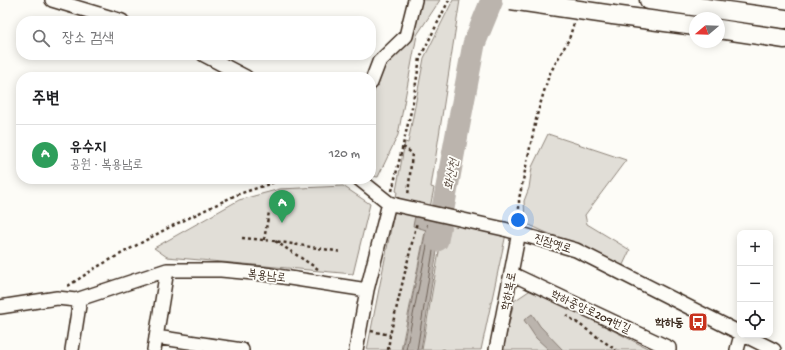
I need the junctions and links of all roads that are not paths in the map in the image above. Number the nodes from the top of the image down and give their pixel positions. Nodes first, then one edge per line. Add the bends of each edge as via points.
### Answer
1 (52, 0) edge
2 (415, 0) edge
3 (511, 0) edge
4 (649, 0) edge
5 (105, 16) edge
6 (785, 19) edge
7 (689, 25) edge
8 (725, 31) edge
9 (785, 39) edge
10 (214, 60) edge
11 (236, 72) edge
12 (375, 72) edge
13 (367, 184) edge
14 (397, 204) junction
15 (519, 232) junction
16 (167, 270) junction
17 (512, 274) junction
18 (367, 290) junction
19 (80, 299) junction
20 (0, 307) edge
21 (737, 332) edge
22 (739, 338) edge
23 (750, 338) edge
24 (155, 344) edge
25 (669, 349) edge
26 (72, 350) edge
27 (242, 350) edge
28 (356, 350) edge
29 (496, 350) edge
30 (737, 350) edge
31 (774, 350) edge

1 - 5 street
2 - 12 street via 406,36 379,62
3 - 7 highway, bridge
4 - 6 highway
8 - 9 highway
10 - 11 street
13 - 14 street, 진잠옛로
14 - 15 street, 진잠옛로, bridge
14 - 18 street
15 - 17 street, 학하북로
15 - 21 street, 진잠옛로 via 576,250
16 - 18 street, 복용남로 via 221,270 264,274
16 - 19 street, 복용남로
16 - 24 street
17 - 25 street, 학하중앙로209번길
17 - 29 street, 학하북로
18 - 28 street
19 - 20 street via 57,298
19 - 26 street
22 - 30 street
23 - 31 street
24 - 27 street

